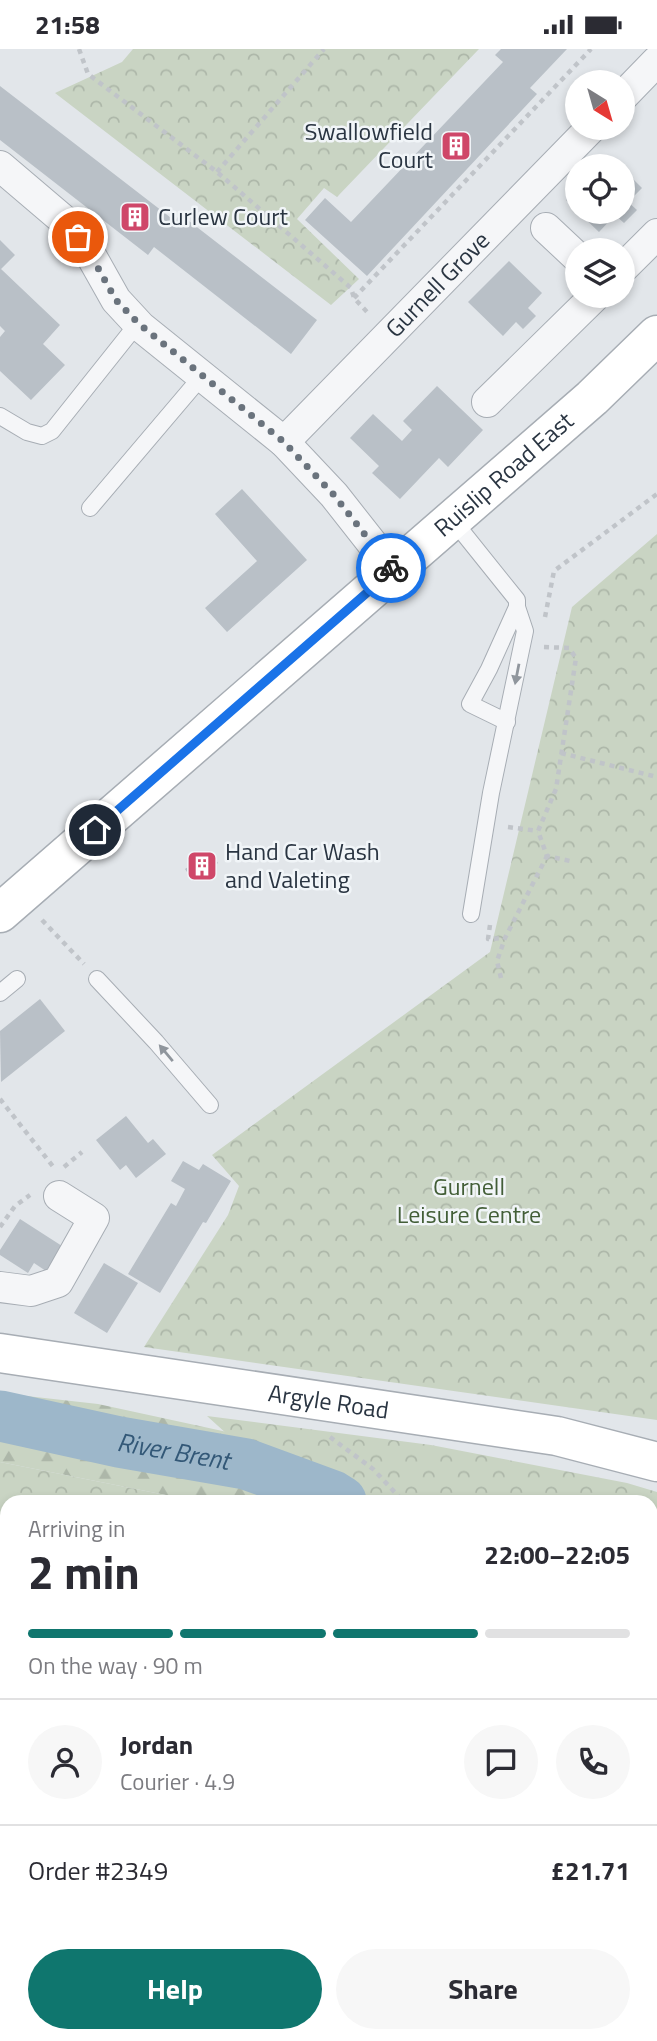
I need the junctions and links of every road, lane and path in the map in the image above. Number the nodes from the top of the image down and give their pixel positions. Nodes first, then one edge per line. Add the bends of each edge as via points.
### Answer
1 (79, 49) edge
2 (324, 49) edge
3 (591, 49) edge
4 (657, 61) edge
5 (635, 84) edge
6 (580, 140) edge
7 (0, 166) edge
8 (217, 172) junction
9 (545, 228) dead end
10 (657, 234) edge
11 (565, 246) edge
12 (635, 256) edge
13 (354, 298) junction
14 (583, 308) edge
15 (138, 323) junction
16 (390, 334) junction
17 (657, 335) edge
18 (202, 376) junction
19 (488, 402) dead end
20 (0, 416) edge
21 (284, 442) junction
22 (657, 494) edge
23 (90, 508) dead end
24 (452, 519) junction
25 (393, 570) junction
26 (554, 571) dead end
27 (517, 607) junction
28 (539, 646) dead end
29 (507, 722) junction
30 (561, 753) junction
31 (657, 777) edge
32 (508, 827) dead end
33 (538, 831) junction
34 (547, 856) junction
35 (570, 861) dead end
36 (18, 913) edge
37 (471, 914) dead end
38 (488, 939) dead end
39 (505, 939) junction
40 (501, 978) dead end
41 (17, 979) dead end
42 (97, 979) joint
43 (0, 993) edge
44 (0, 1099) edge
45 (210, 1105) dead end
46 (57, 1182) joint
47 (0, 1287) edge
48 (0, 1353) edge
49 (324, 1432) dead end
50 (657, 1462) edge
51 (397, 1495) edge

1 - 8 path via 88,74
2 - 8 path
3 - 13 path
4 - 5 street
6 - 16 street, Gurnell Grove
7 - 15 street via 67,223 116,300
8 - 13 path via 351,288
9 - 11 street
10 - 12 street
13 - 16 path
14 - 19 street
15 - 18 street
15 - 20 lane via 51,431 42,436 27,432
16 - 21 street, Gurnell Grove
17 - 24 main road, Ruislip Road East
18 - 21 street
18 - 23 lane
21 - 25 street via 334,495
22 - 26 path
24 - 25 main road, Ruislip Road East
24 - 27 lane via 517,600
25 - 36 main road, Ruislip Road East
27 -> 29 lane via 525,631
27 - 29 lane via 470,704
28 - 30 path via 569,648 576,658
29 - 37 lane
30 - 31 path
30 - 33 path via 556,789
32 - 33 path
33 - 34 path
34 - 35 path
34 - 39 path
36 - 42 path
38 - 39 path
39 - 40 path via 497,961
41 - 43 lane
45 -> 42 lane
44 - 46 path
46 - 47 street via 94,1218 58,1282 31,1291
48 - 50 main road, Argyle Road via 557,1436
49 - 51 path via 373,1469

